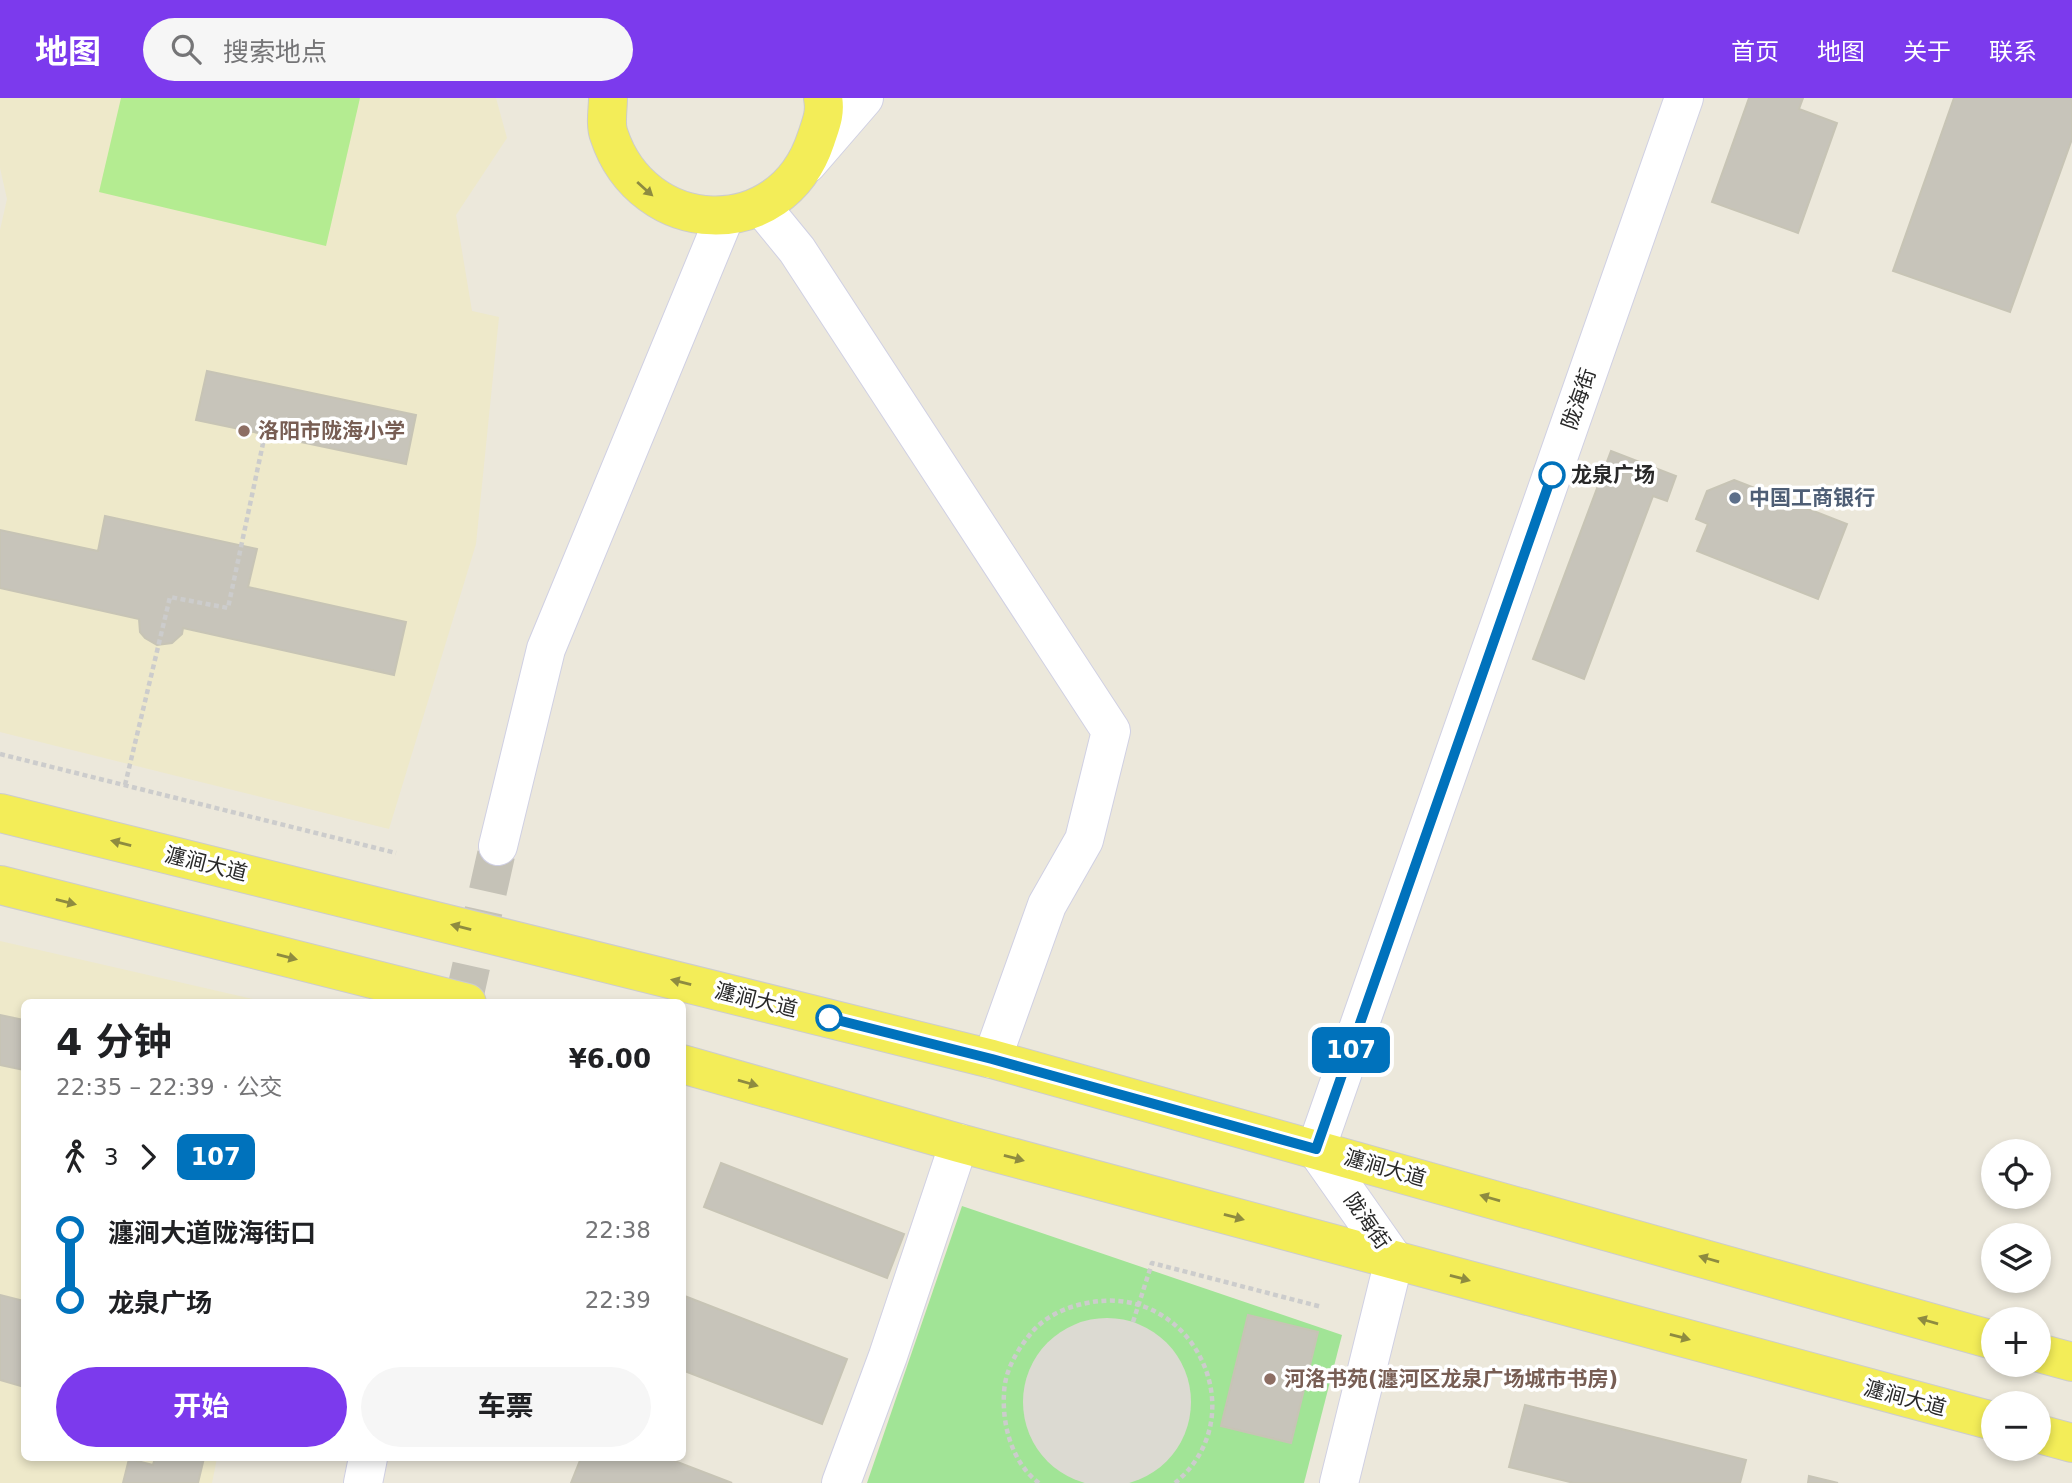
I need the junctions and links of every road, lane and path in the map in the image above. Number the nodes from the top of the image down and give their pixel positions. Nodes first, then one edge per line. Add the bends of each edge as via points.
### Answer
1 (589, 98) edge
2 (823, 98) edge
3 (864, 98) edge
4 (1685, 98) edge
5 (608, 115) edge
6 (759, 202) junction
7 (265, 434) dead end
8 (0, 754) edge
9 (125, 785) junction
10 (0, 813) edge
11 (498, 846) tunnel mouth
12 (396, 853) dead end
13 (0, 885) edge
14 (451, 999) edge
15 (992, 1059) junction
16 (686, 1065) edge
17 (959, 1143) junction
18 (1316, 1149) junction
19 (1394, 1260) junction
20 (1138, 1304) junction
21 (1322, 1307) dead end
22 (1133, 1322) dead end
23 (1981, 1337) edge
24 (2051, 1356) edge
25 (2072, 1362) edge
26 (1981, 1419) edge
27 (2051, 1437) edge
28 (2072, 1443) edge
29 (367, 1461) edge
30 (363, 1483) edge
31 (841, 1483) edge
32 (1040, 1483) edge
33 (1175, 1483) edge
34 (1339, 1483) edge

1 - 5 street
2 - 6 main road via 825,111 811,154
3 - 6 street
4 - 18 street, 陇海街
5 -> 6 main road via 623,166 647,194 688,214
6 - 11 street via 547,649
6 - 15 street via 797,250 1111,731 1084,840 1047,905
7 - 9 path via 228,608 170,597
8 - 9 path
9 - 12 path
15 -> 10 main road, 瀍涧大道
13 -> 14 main road
15 - 18 main road, 瀍涧大道
16 -> 17 main road, 瀍涧大道
17 -> 19 main road, 瀍涧大道
17 - 31 street
18 - 19 street, 陇海街
23 -> 18 main road, 瀍涧大道
19 -> 26 main road, 瀍涧大道
19 - 34 street, 陇海街
20 - 21 path via 1152,1263
20 - 22 path
20 - 32 path via 1103,1299 1069,1306 1040,1324 1017,1350 1004,1382 1003,1417 1013,1450
20 - 33 path via 1169,1319 1194,1343 1209,1374 1213,1409 1206,1443 1188,1472
24 - 25 main road
27 - 28 main road
29 - 30 street

